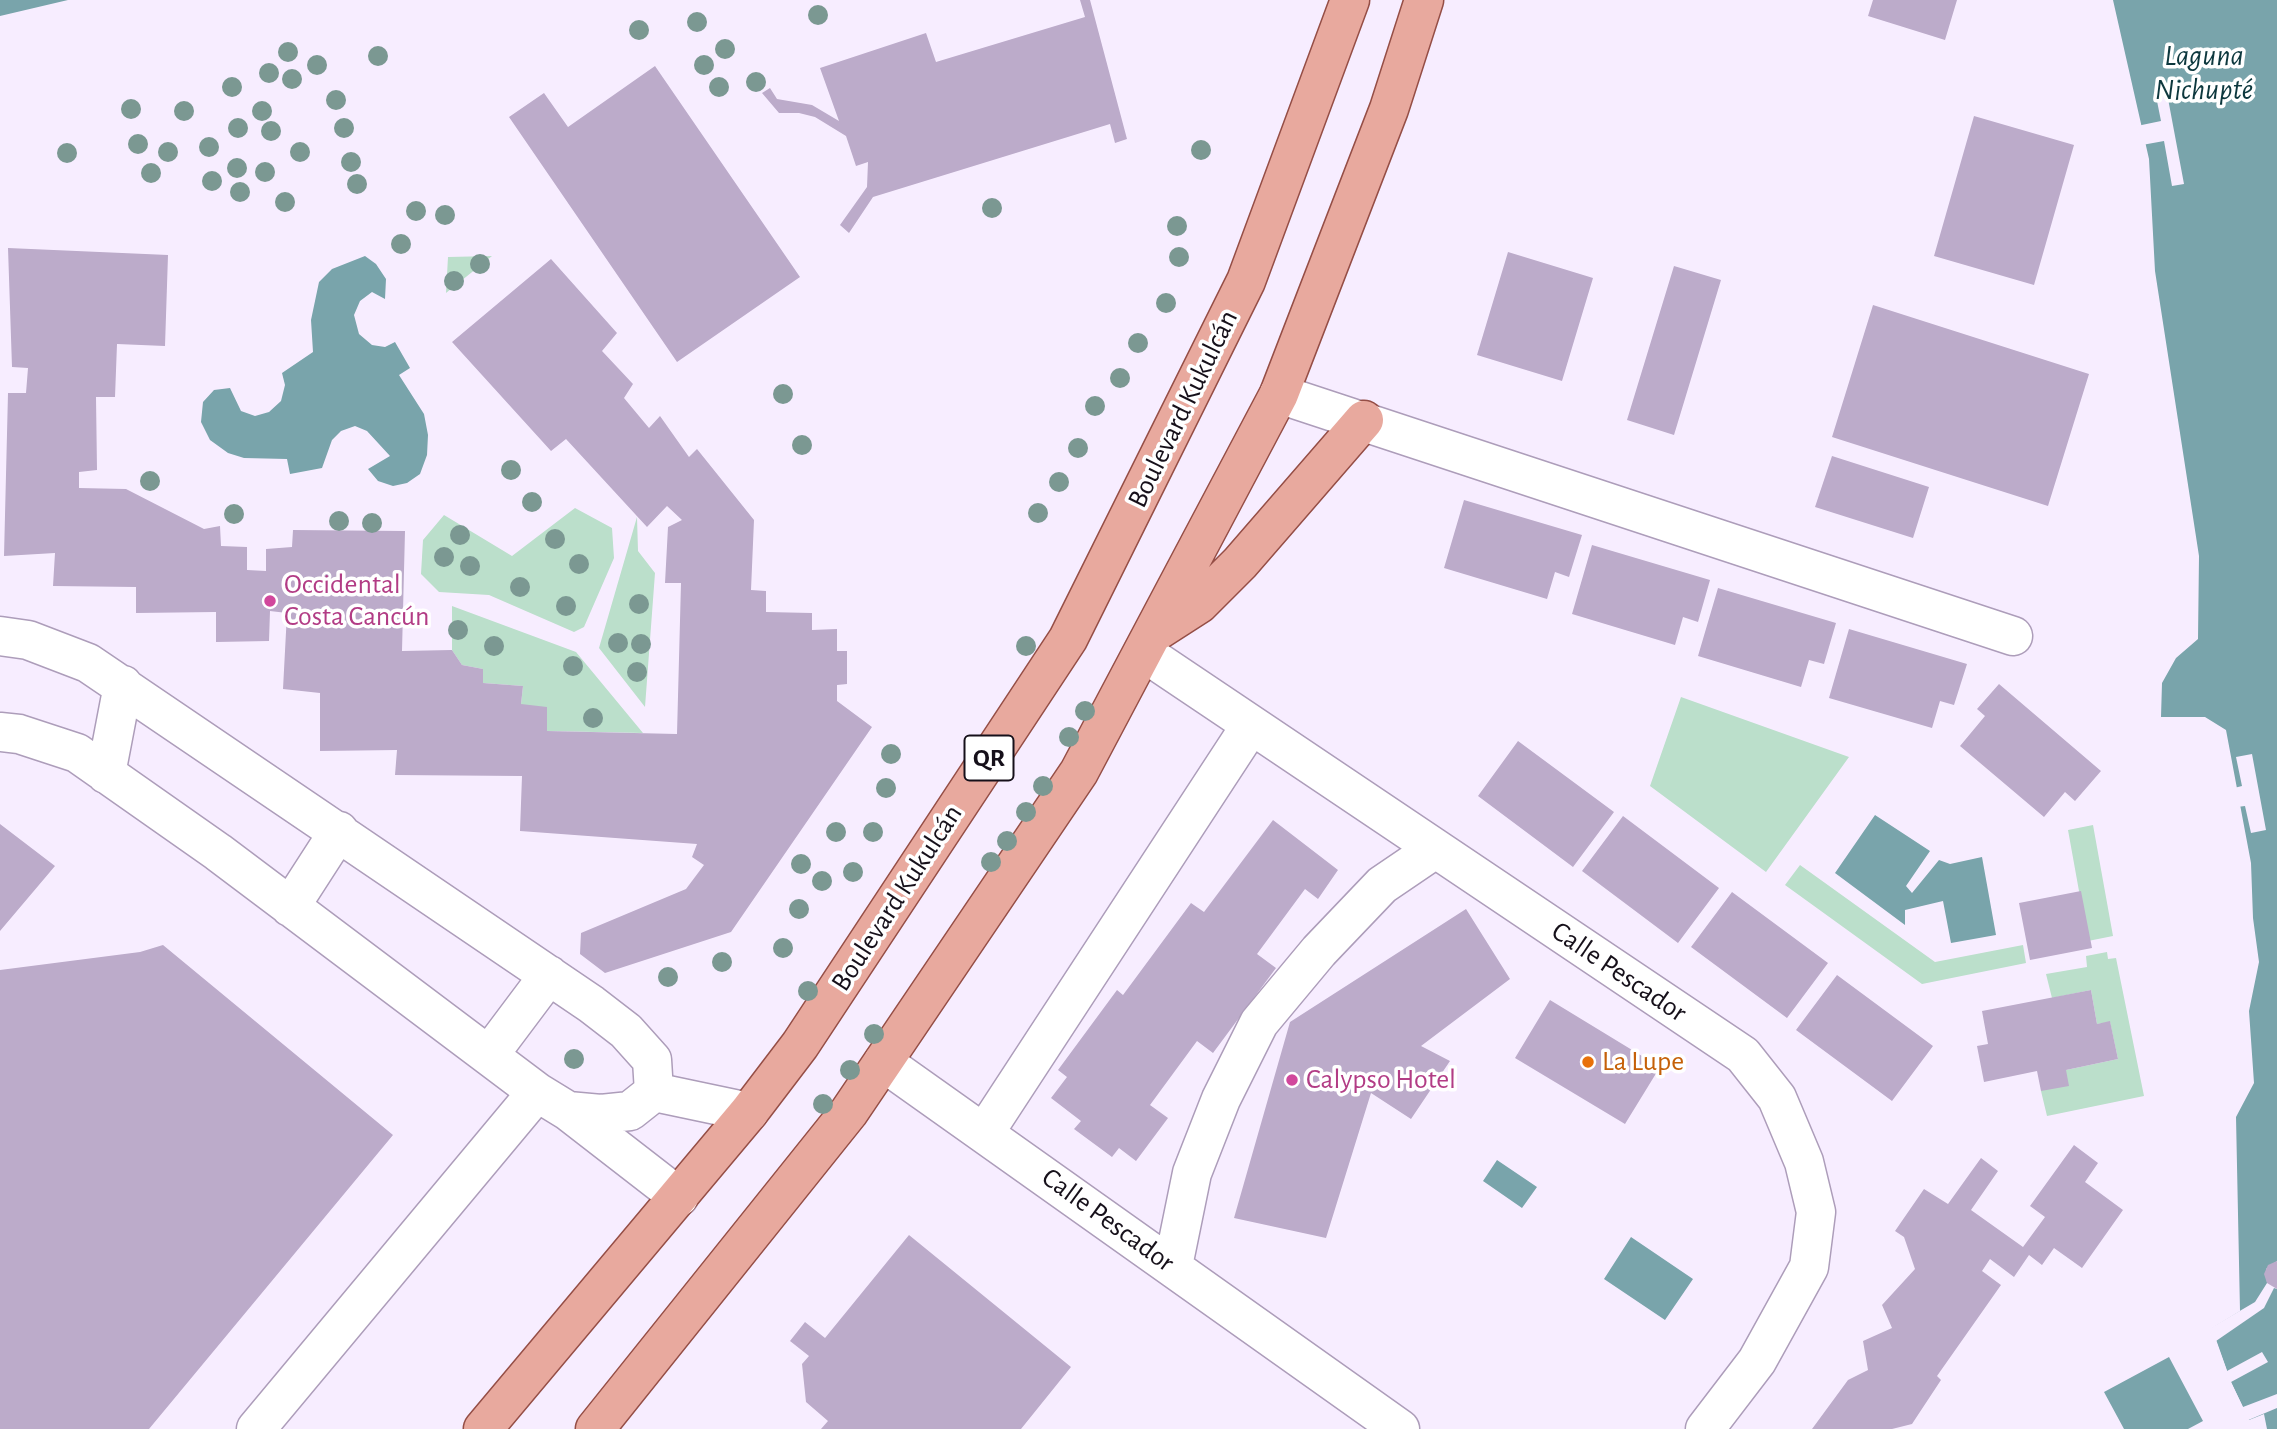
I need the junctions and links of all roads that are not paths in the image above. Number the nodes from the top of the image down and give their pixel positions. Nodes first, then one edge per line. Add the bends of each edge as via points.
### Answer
1 (1350, 0) edge
2 (1424, 0) edge
3 (1279, 394) junction
4 (1364, 420) junction
5 (0, 636) edge
6 (2013, 636) dead end
7 (1148, 643) junction
8 (123, 685) junction
9 (1251, 725) junction
10 (0, 732) edge
11 (106, 774) junction
12 (339, 831) junction
13 (1435, 849) junction
14 (290, 907) junction
15 (549, 975) junction
16 (489, 1055) junction
17 (883, 1062) junction
18 (654, 1092) junction
19 (552, 1102) junction
20 (750, 1112) junction
21 (985, 1132) junction
22 (679, 1197) junction
23 (1173, 1266) junction
24 (256, 1429) edge
25 (484, 1429) edge
26 (595, 1429) edge
27 (1400, 1429) edge
28 (1705, 1429) edge

1 - 20 main road, Boulevard Kukulcán / QR via 1246,281 1069,639 800,1045
2 - 3 main road via 1389,109
3 - 4 street
3 - 7 main road
4 - 6 street
4 - 7 main road via 1240,563 1199,604
5 - 8 street via 28,640 88,663
7 - 9 street, Calle Pescador
7 - 17 main road via 1079,772
8 - 11 street
8 - 12 street
9 - 13 street, Calle Pescador
9 - 21 street
10 - 11 street via 77,753
11 - 14 street
12 - 14 street
12 - 15 street
13 - 23 street via 1382,885 1259,1023 1192,1172
13 - 28 street, Calle Pescador via 1743,1055 1777,1098 1804,1162 1816,1212 1809,1267 1757,1361
14 - 16 street
15 - 16 street
15 - 18 street via 626,1031 652,1059
16 - 19 street
17 - 21 street, Calle Pescador
17 - 26 main road via 849,1112
18 - 19 street via 630,1111 601,1114
18 - 20 street
19 - 22 street
19 - 24 street
20 - 22 main road, Boulevard Kukulcán / QR
21 - 23 street, Calle Pescador
22 - 25 main road, Boulevard Kukulcán / QR
23 - 27 street, Calle Pescador

